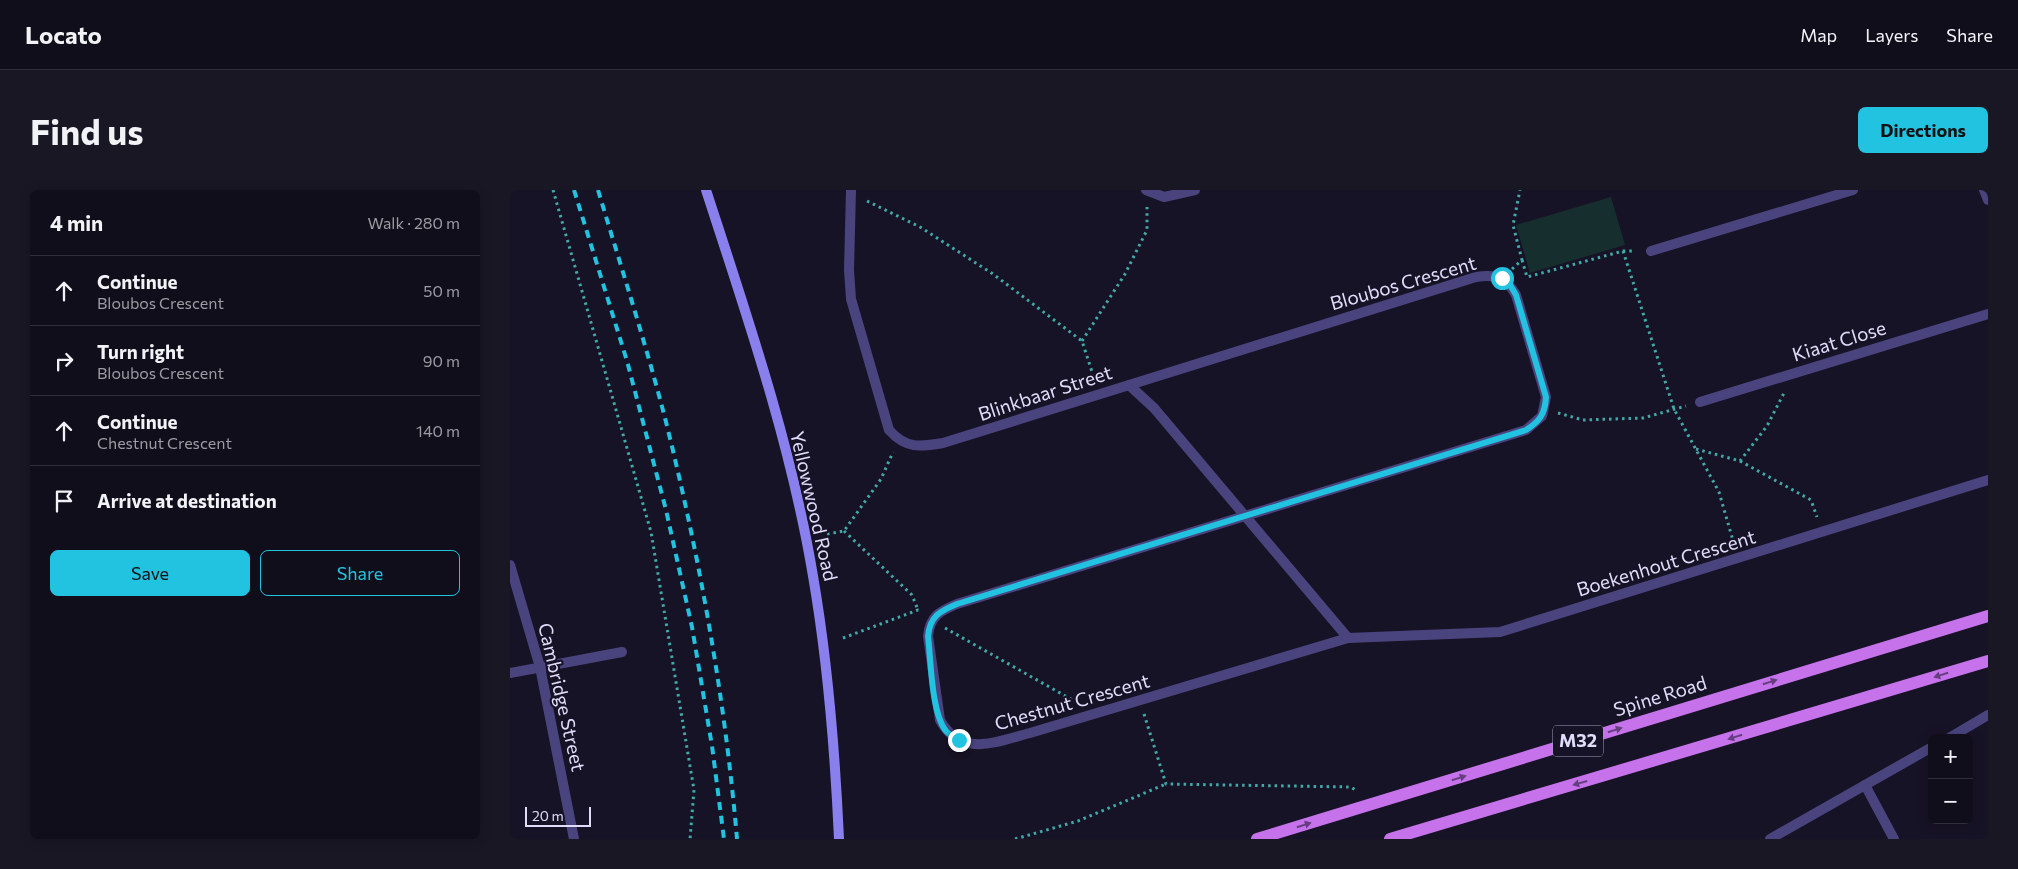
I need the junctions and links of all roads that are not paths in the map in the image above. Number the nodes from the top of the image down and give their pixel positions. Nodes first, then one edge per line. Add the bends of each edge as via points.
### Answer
1 (706, 190) edge
2 (1195, 190) edge
3 (1853, 190) edge
4 (1984, 190) edge
5 (1146, 191) edge
6 (852, 193) edge
7 (1988, 200) edge
8 (1651, 251) dead end
9 (1988, 314) edge
10 (1129, 385) junction
11 (1700, 402) road end
12 (1988, 480) edge
13 (1245, 516) junction
14 (510, 565) edge
15 (1988, 616) edge
16 (1348, 638) junction
17 (622, 652) dead end
18 (1988, 661) edge
19 (540, 666) junction
20 (510, 672) edge
21 (1988, 716) edge
22 (1956, 734) edge
23 (1928, 749) edge
24 (1865, 785) junction
25 (574, 839) edge
26 (839, 839) edge
27 (1257, 839) edge
28 (1390, 839) edge
29 (1770, 839) edge
30 (1894, 839) edge

1 - 26 street, Yellowwood Road via 753,334 811,565 824,642
2 - 5 street via 1164,197
3 - 8 street
4 - 7 street
6 - 10 street, Blinkbaar Street via 849,270 852,299 884,415 898,440 916,447 943,443
9 - 11 street, Kiaat Close
10 - 13 street, Blinkbaar Street via 1154,408
10 - 13 street, Bloubos Crescent via 1476,278 1502,278 1509,283 1516,295 1546,397 1545,409 1536,424 1526,430
12 - 16 street, Boekenhout Crescent via 1500,632
13 - 16 street, Blinkbaar Street
13 - 16 street, Chestnut Crescent via 957,604 934,617 928,636 940,720 947,732 972,745 985,744
14 - 19 street, Cambridge Street
27 -> 15 main road, Spine Road / M32
17 - 19 street
18 -> 28 main road, M32
19 - 20 street
19 - 25 street, Cambridge Street
21 - 22 street
23 - 24 street
24 - 29 street
24 - 30 street

